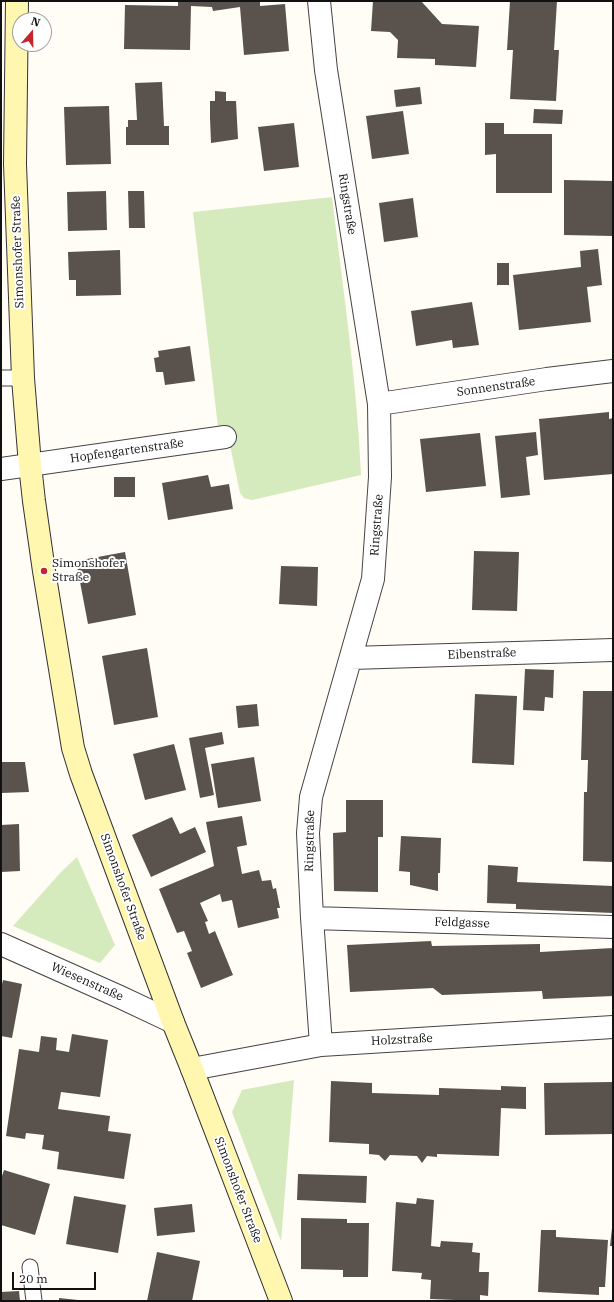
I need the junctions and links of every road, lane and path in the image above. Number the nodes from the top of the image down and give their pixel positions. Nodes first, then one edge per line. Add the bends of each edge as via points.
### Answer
1 (17, 1) edge
2 (318, 1) edge
3 (8, 164) edge
4 (613, 371) edge
5 (1, 378) edge
6 (23, 378) junction
7 (379, 404) junction
8 (225, 437) dead end
9 (30, 465) junction
10 (1, 468) edge
11 (613, 650) edge
12 (351, 658) junction
13 (312, 918) junction
14 (613, 927) edge
15 (1, 944) edge
16 (173, 1022) junction
17 (613, 1027) edge
18 (321, 1045) junction
19 (192, 1069) junction
20 (30, 1267) dead end
21 (34, 1301) edge
22 (281, 1301) edge

1 - 3 street, Simonshofer Straße
2 - 7 street, Ringstraße via 326,70
3 - 6 street, Simonshofer Straße
4 - 7 street, Sonnenstraße
5 - 6 lane
6 - 9 street, Simonshofer Straße
7 - 12 street, Ringstraße via 380,477 373,579
8 - 9 street, Hopfengartenstraße
9 - 10 street, Hopfengartenstraße
9 - 16 street, Simonshofer Straße via 44,571 73,748
11 - 12 street, Eibenstraße
12 - 13 street, Ringstraße via 311,797 308,833
13 - 14 street, Feldgasse
13 - 18 street, Ringstraße
15 - 16 street, Wiesenstraße
16 - 19 street, Simonshofer Straße
17 - 18 street, Holzstraße
18 - 19 street, Holzstraße
19 - 22 street, Simonshofer Straße
20 - 21 lane

